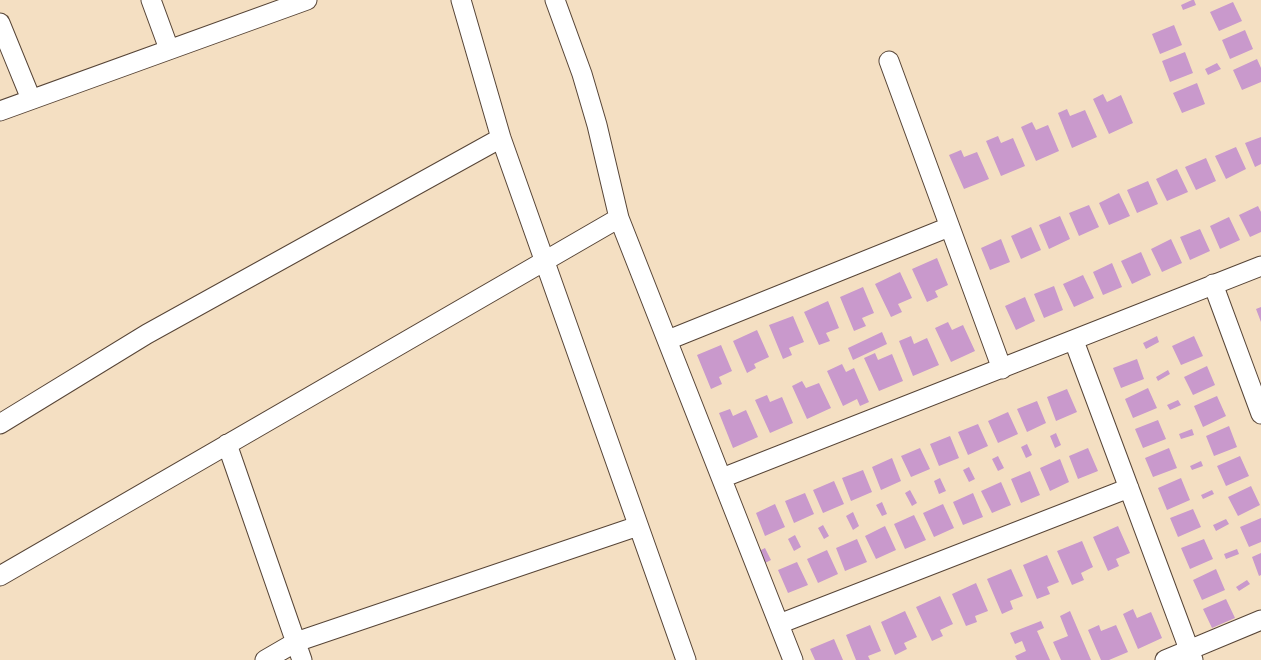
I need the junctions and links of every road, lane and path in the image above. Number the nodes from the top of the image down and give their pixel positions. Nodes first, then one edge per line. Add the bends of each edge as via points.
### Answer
1 (151, 0) edge
2 (307, 0) edge
3 (460, 0) edge
4 (555, 0) edge
5 (0, 23) edge
6 (169, 49) junction
7 (889, 61) dead end
8 (31, 99) junction
9 (0, 111) edge
10 (501, 138) junction
11 (619, 218) junction
12 (950, 227) junction
13 (544, 260) junction
14 (1261, 266) edge
15 (1213, 284) junction
16 (668, 340) junction
17 (1074, 341) junction
18 (1002, 369) junction
19 (1261, 414) edge
20 (0, 424) edge
21 (227, 444) junction
22 (722, 478) junction
23 (1129, 488) junction
24 (638, 526) junction
25 (0, 576) edge
26 (1261, 620) edge
27 (779, 624) junction
28 (296, 642) junction
29 (1191, 655) edge
30 (265, 660) edge
31 (302, 660) edge
32 (686, 660) edge
33 (793, 660) edge
34 (1165, 660) edge

1 - 6 street
2 - 6 street
3 - 10 street
4 - 11 street via 597,125
5 - 8 street
6 - 8 street
7 - 12 street
8 - 9 street
10 - 13 street
10 - 20 street via 147,334
11 - 13 street
11 - 16 street
12 - 16 street
12 - 18 street
13 - 21 street
13 - 24 street
14 - 15 street
15 - 17 street
15 - 19 street
16 - 22 street
17 - 18 street
17 - 23 street
18 - 22 street
21 - 25 street
21 - 28 street
22 - 27 street
23 - 27 street
23 - 29 street
24 - 28 street
24 - 32 street
26 - 29 street
27 - 33 street
28 - 30 street
28 - 31 street
29 - 34 street

